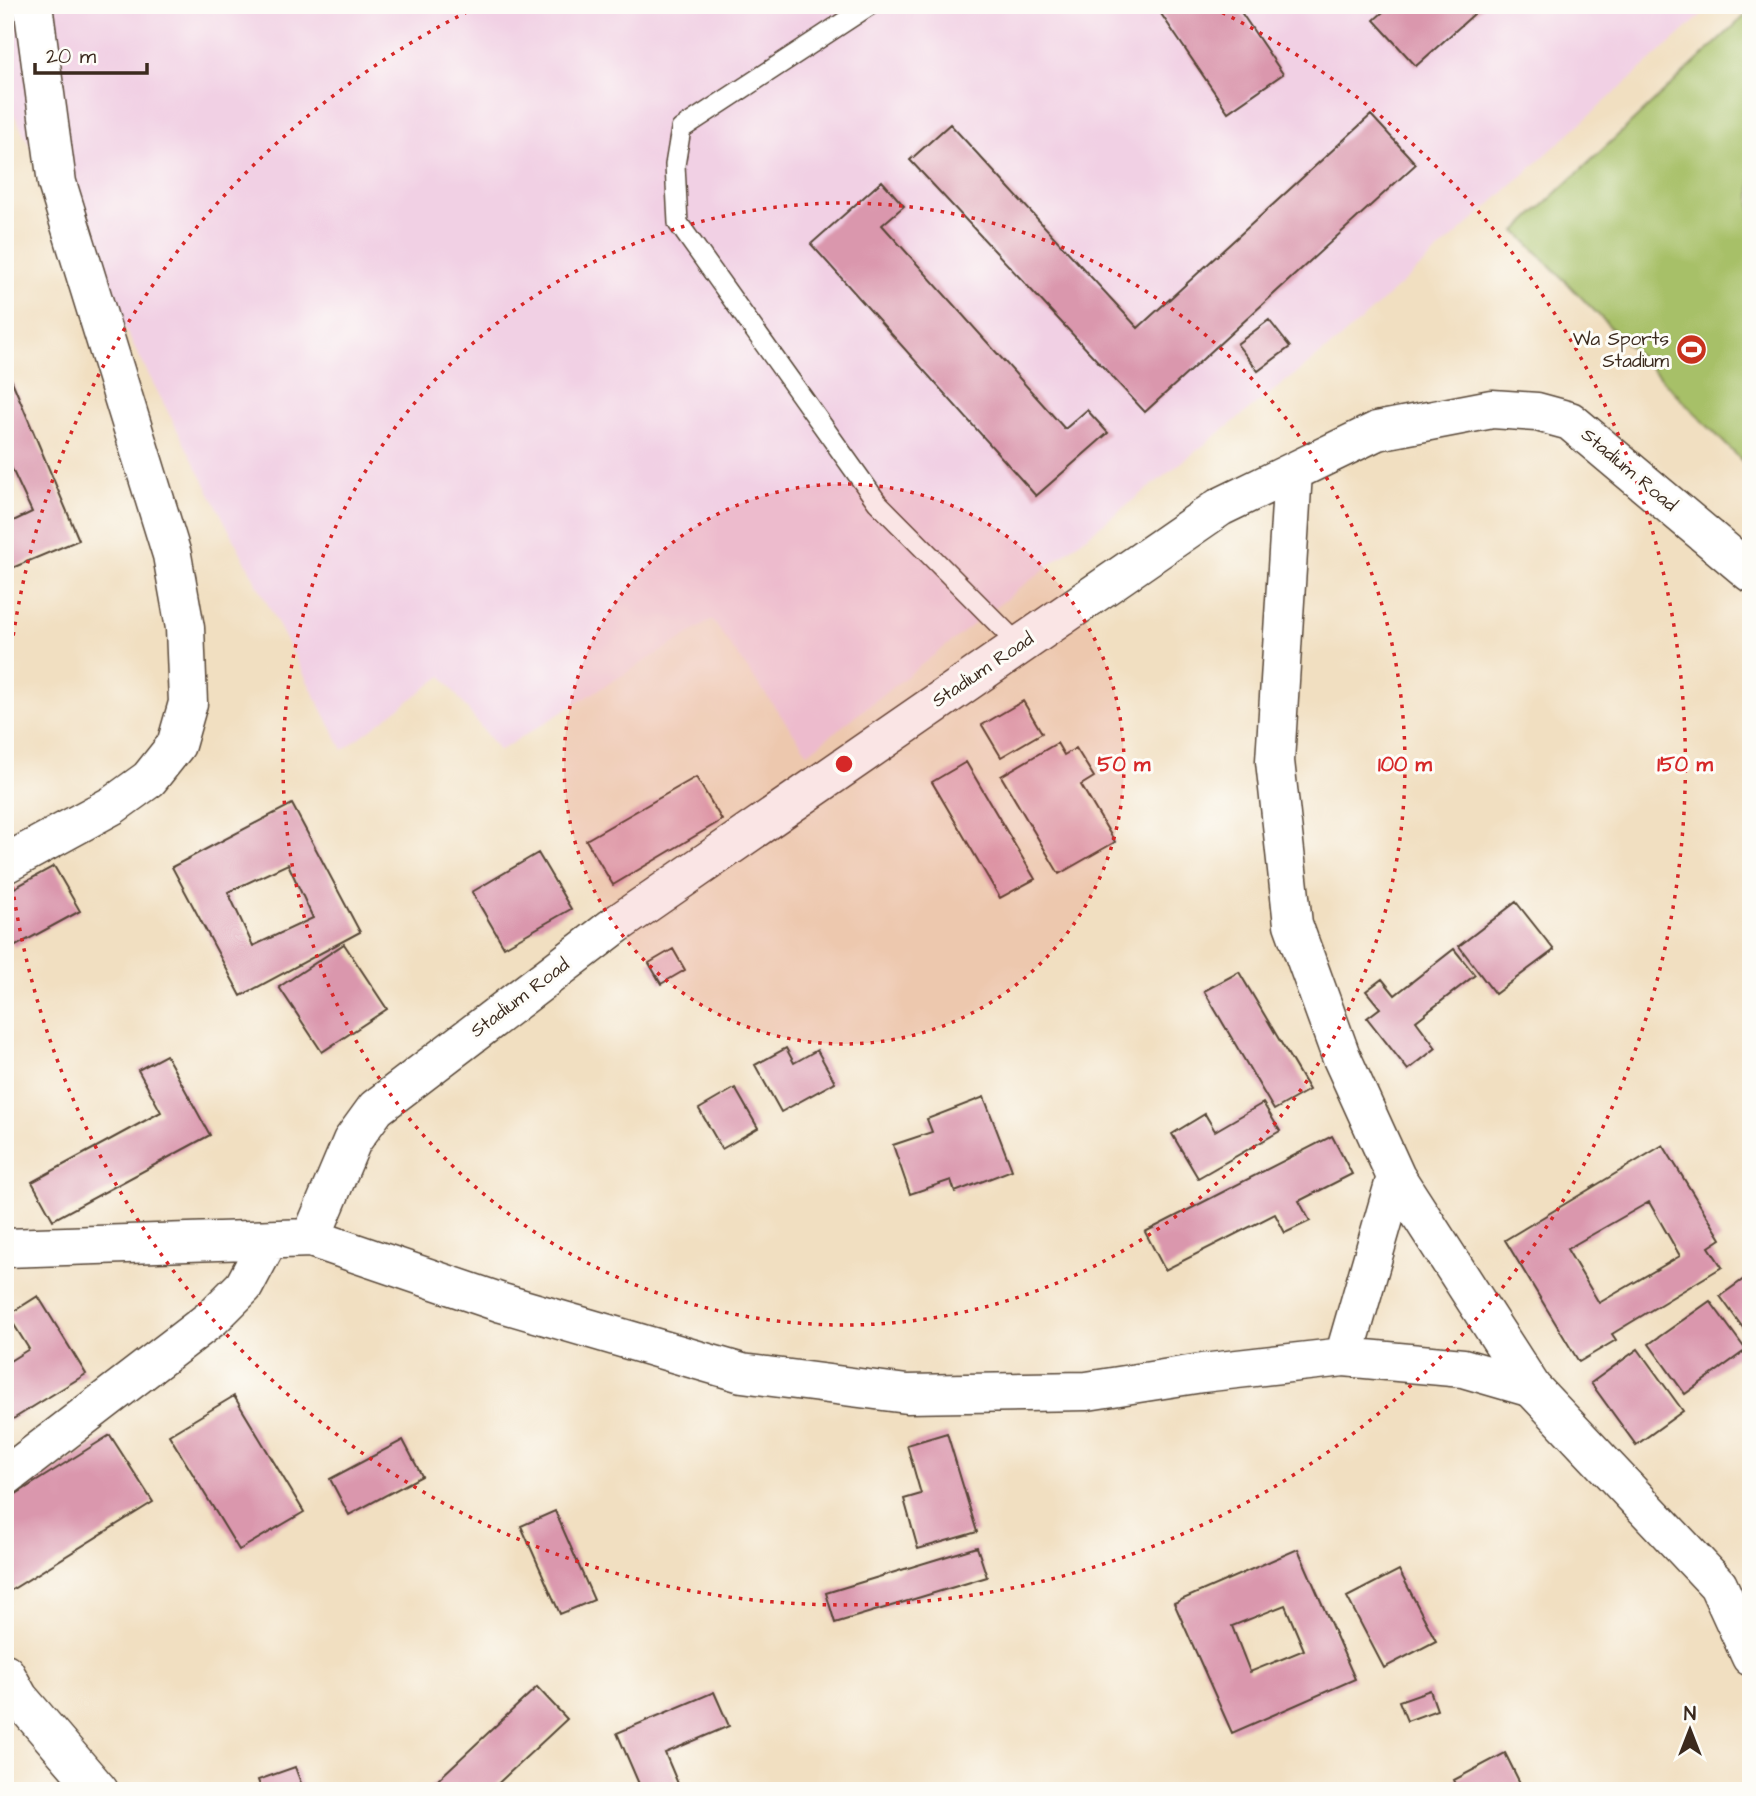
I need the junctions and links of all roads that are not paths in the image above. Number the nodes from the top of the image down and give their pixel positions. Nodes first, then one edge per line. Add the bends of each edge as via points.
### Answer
1 (870, 5) edge
2 (28, 7) edge
3 (1293, 472) junction
4 (1751, 573) edge
5 (1019, 645) junction
6 (5, 864) edge
7 (1396, 1177) junction
8 (311, 1238) junction
9 (268, 1241) junction
10 (5, 1248) edge
11 (1344, 1357) junction
12 (1532, 1388) junction
13 (5, 1477) edge
14 (1751, 1657) edge
15 (5, 1673) edge
16 (99, 1791) edge

1 - 5 lane via 681,129 675,165 678,222 877,502
2 - 6 street via 57,183 172,555 185,628 188,703 176,745 149,779 113,805
3 - 4 street, Stadium Road via 1377,431 1492,409 1537,412 1570,421
3 - 5 street, Stadium Road via 1220,507
3 - 7 street via 1275,761 1293,924 1340,1056
5 - 8 street, Stadium Road via 617,924 376,1108 352,1142
7 - 11 street
7 - 12 street
8 - 9 street
8 - 11 street via 502,1303 742,1373 907,1394 1087,1391
9 - 10 street
9 - 13 street via 244,1286 212,1318
11 - 12 street via 1463,1368
12 - 14 street via 1718,1585
15 - 16 street via 19,1698

